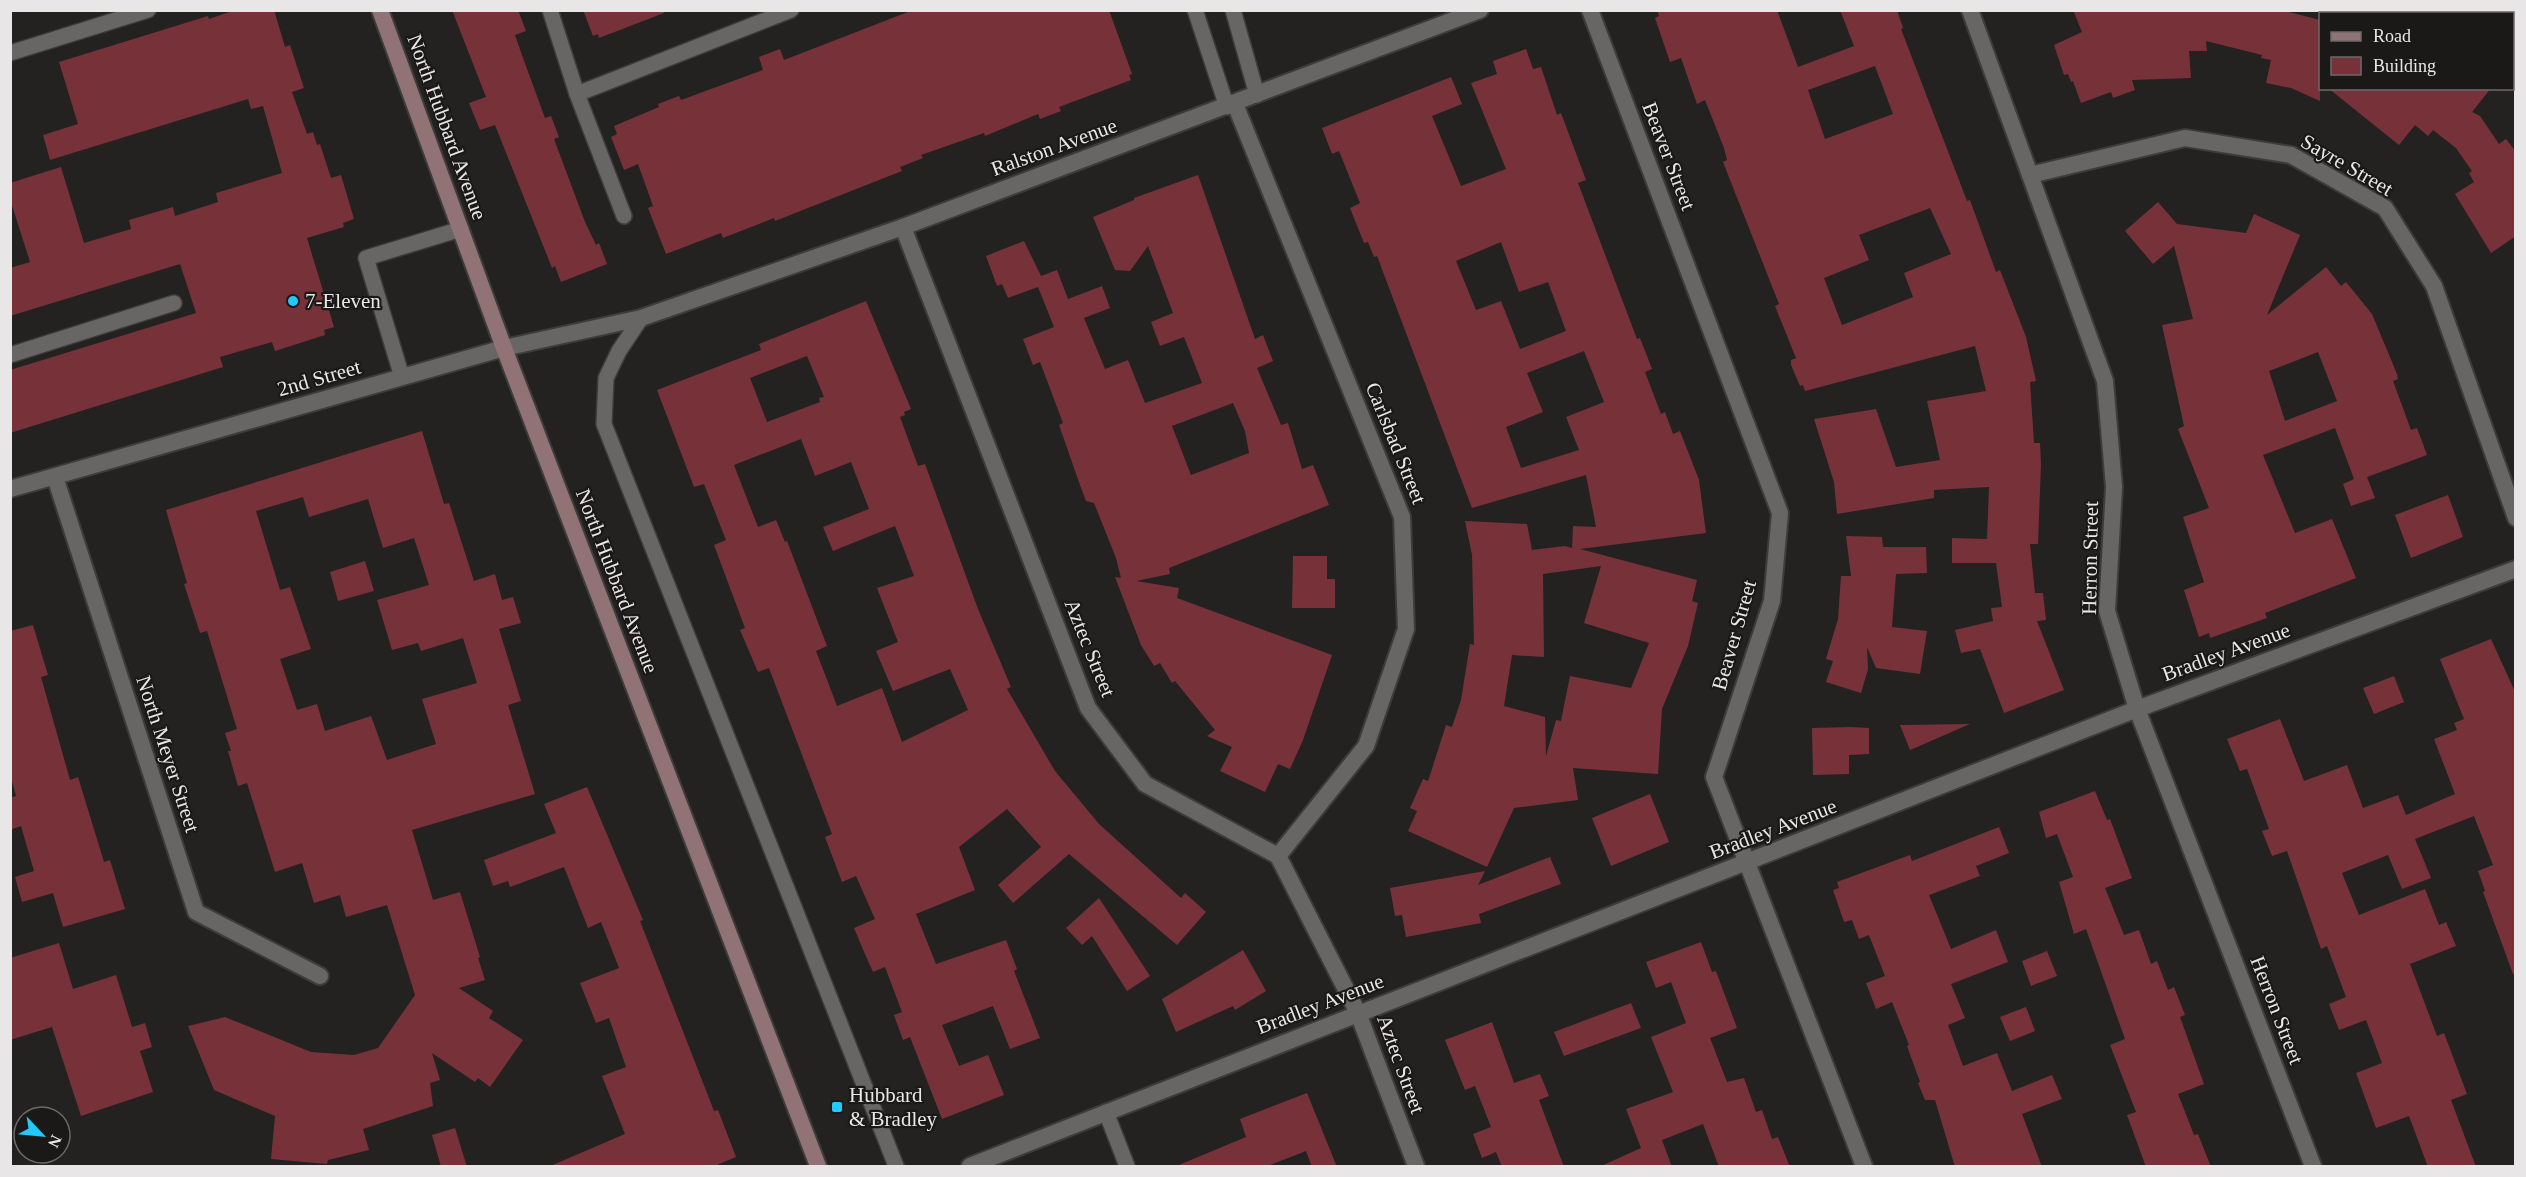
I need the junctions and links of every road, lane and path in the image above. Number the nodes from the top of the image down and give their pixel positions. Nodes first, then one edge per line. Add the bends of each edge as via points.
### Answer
1 (148, 10) edge
2 (380, 10) edge
3 (550, 10) edge
4 (791, 10) edge
5 (1195, 10) edge
6 (1233, 10) edge
7 (1480, 10) edge
8 (1590, 10) edge
9 (1970, 10) edge
10 (10, 53) edge
11 (577, 94) junction
12 (1257, 95) junction
13 (1231, 106) junction
14 (2030, 175) junction
15 (624, 216) dead end
16 (903, 227) junction
17 (460, 229) junction
18 (174, 303) dead end
19 (641, 318) junction
20 (504, 348) junction
21 (10, 355) edge
22 (402, 377) junction
23 (55, 477) junction
24 (10, 489) edge
25 (2516, 518) edge
26 (2516, 569) edge
27 (2137, 709) junction
28 (1278, 856) junction
29 (1748, 863) junction
30 (321, 976) dead end
31 (1358, 1013) junction
32 (1106, 1112) junction
33 (818, 1167) edge
34 (896, 1167) edge
35 (970, 1167) edge
36 (1127, 1167) edge
37 (1416, 1167) edge
38 (1864, 1167) edge
39 (2313, 1167) edge

1 - 10 lane
2 - 17 main road, North Hubbard Avenue
3 - 11 lane
4 - 11 lane
5 - 13 lane
6 - 12 lane
7 - 12 street, Ralston Avenue
8 - 29 street, Beaver Street via 1780,513 1772,601 1714,777
9 - 14 street, Herron Street
11 - 15 lane
12 - 13 street, Ralston Avenue
13 - 16 street, Ralston Avenue
13 - 28 street, Carlsbad Street via 1402,517 1406,629 1366,746
14 - 25 street, Sayre Street via 2185,138 2291,155 2385,208 2434,286
14 - 27 street, Herron Street via 2105,381 2114,487 2107,611
16 - 19 street, Ralston Avenue
16 - 28 street, Aztec Street via 1088,708 1145,784
17 - 20 main road, North Hubbard Avenue
17 - 22 lane via 366,258
18 - 21 lane
19 - 20 street, 2nd Street
19 - 34 lane via 606,378 604,424
20 - 22 street, 2nd Street
20 - 33 main road, North Hubbard Avenue
22 - 23 street, 2nd Street
23 - 24 street, 2nd Street
23 - 30 street, North Meyer Street via 196,912
26 - 27 street, Bradley Avenue
27 - 29 street, Bradley Avenue
27 - 39 street, Herron Street
28 - 31 street, Aztec Street
29 - 31 street, Bradley Avenue
29 - 38 street, Beaver Street
31 - 32 street, Bradley Avenue
31 - 37 street, Aztec Street
32 - 35 street, Bradley Avenue
32 - 36 lane

